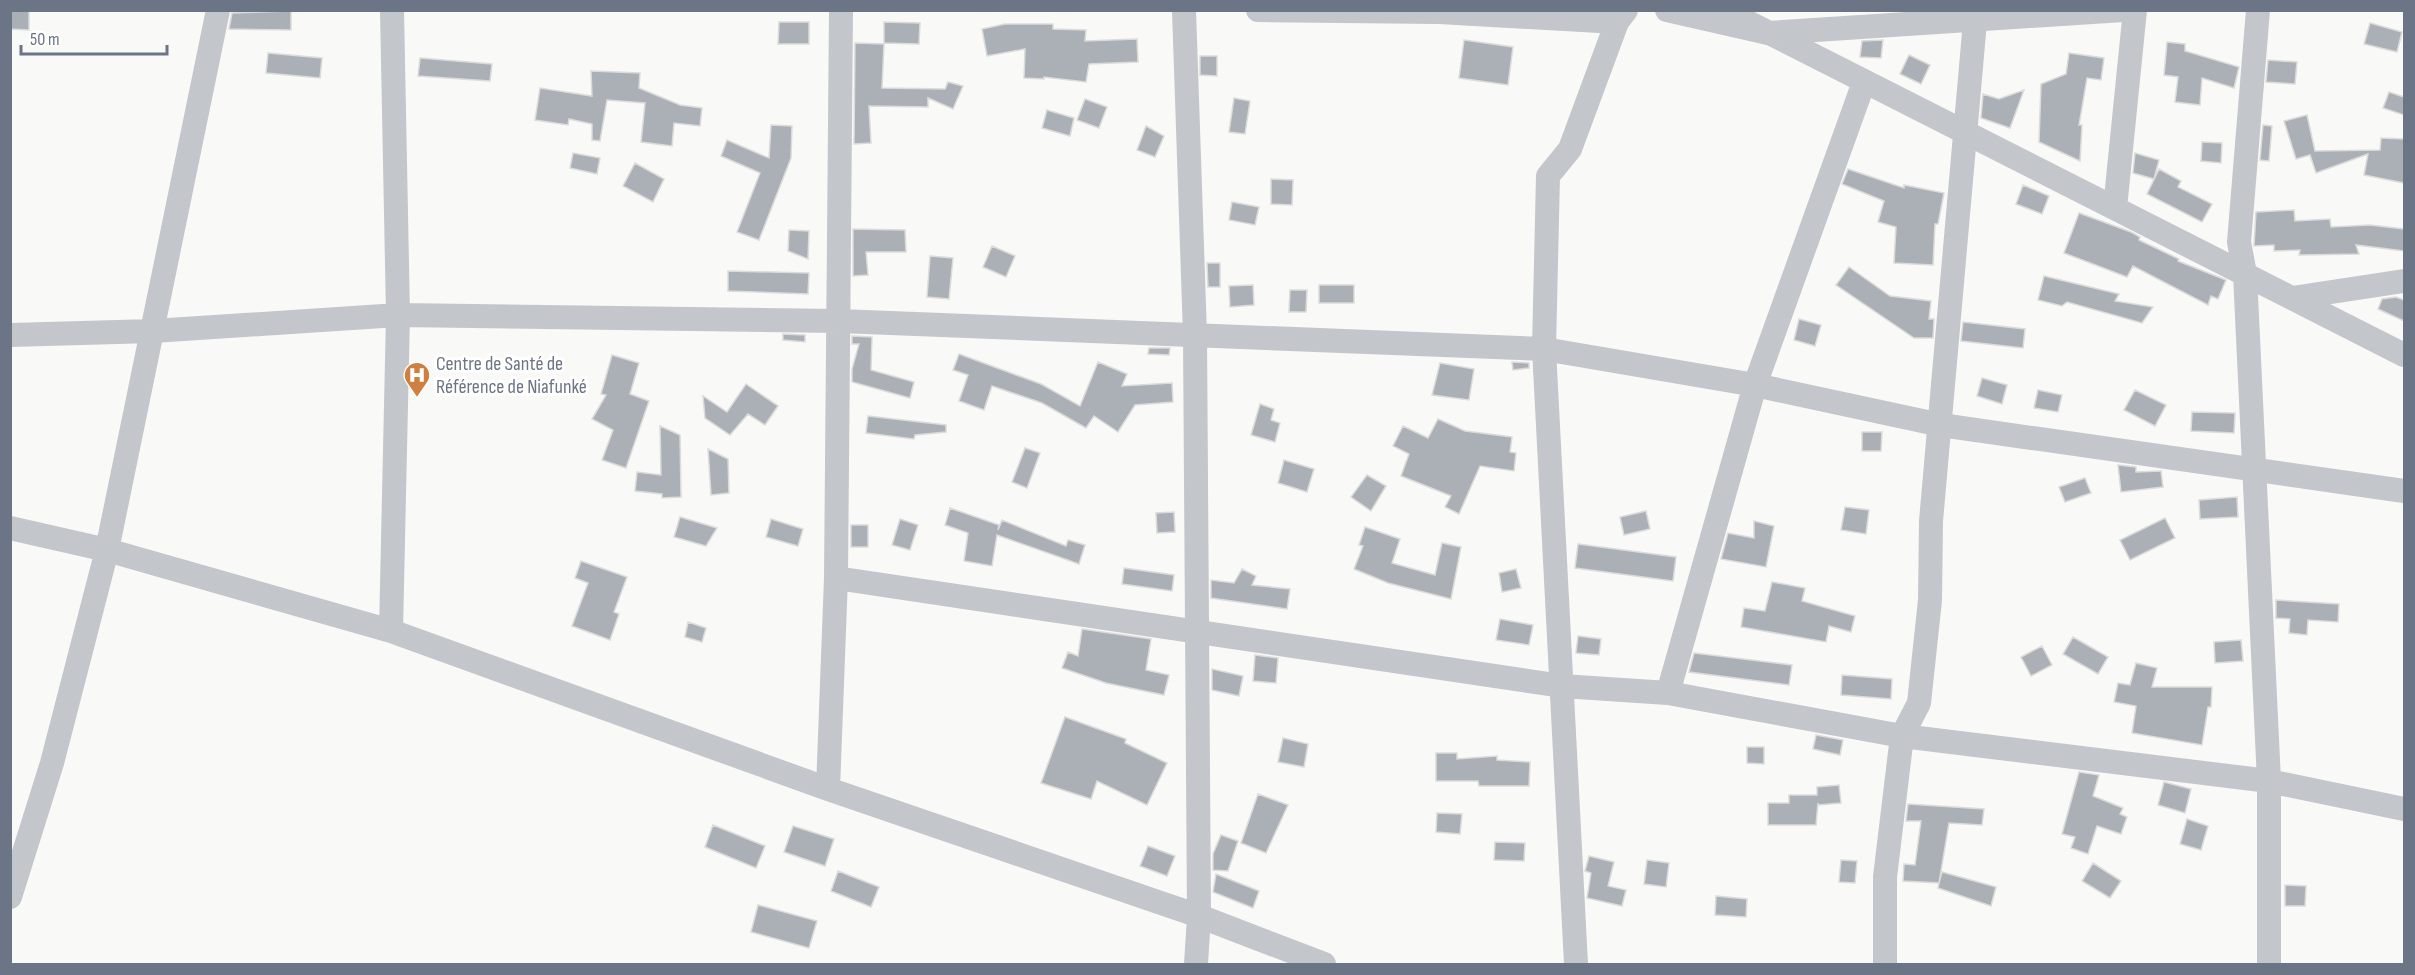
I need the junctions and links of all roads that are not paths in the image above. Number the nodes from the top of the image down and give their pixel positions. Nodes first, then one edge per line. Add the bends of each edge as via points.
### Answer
1 (218, 10) edge
2 (392, 10) edge
3 (841, 10) edge
4 (1184, 10) edge
5 (1258, 10) edge
6 (1667, 10) edge
7 (1724, 10) edge
8 (2123, 10) edge
9 (2135, 10) edge
10 (2258, 10) edge
11 (1474, 12) edge
12 (1976, 15) edge
13 (1622, 16) edge
14 (1768, 33) junction
15 (1864, 81) junction
16 (1966, 133) junction
17 (2115, 208) junction
18 (2245, 274) junction
19 (2404, 281) edge
20 (2292, 298) junction
21 (398, 315) junction
22 (838, 321) junction
23 (153, 331) junction
24 (10, 335) edge
25 (1195, 335) junction
26 (1544, 350) junction
27 (2404, 355) edge
28 (1755, 385) junction
29 (1941, 425) junction
30 (2256, 471) junction
31 (2404, 491) edge
32 (10, 528) edge
33 (107, 550) junction
34 (836, 578) junction
35 (392, 631) junction
36 (1196, 631) junction
37 (1562, 686) junction
38 (1668, 693) junction
39 (1902, 736) junction
40 (2269, 781) junction
41 (828, 789) junction
42 (2404, 809) edge
43 (10, 897) edge
44 (1199, 916) junction
45 (1196, 964) edge
46 (1324, 964) edge
47 (1576, 964) edge
48 (1885, 964) edge
49 (2270, 964) edge

1 - 23 street
2 - 21 street
3 - 22 street
4 - 25 street
5 - 11 street
6 - 14 street
7 - 14 street
8 - 12 street via 2056,17
9 - 17 street
10 - 18 street via 2239,242
11 - 13 street
12 - 14 street via 1884,27 1863,25
12 - 16 street
13 - 26 street via 1570,149 1548,176
14 - 15 street
15 - 16 street
15 - 28 street
16 - 17 street
16 - 29 street
17 - 18 street
18 - 20 street
18 - 30 street
19 - 20 street
20 - 27 street
21 - 22 street
21 - 23 street
21 - 35 street
22 - 25 street
22 - 34 street
23 - 24 street
23 - 33 street
25 - 26 street
25 - 36 street
26 - 28 street
26 - 37 street
28 - 29 street
28 - 38 street
29 - 30 street
29 - 39 street via 1919,703
30 - 31 street
30 - 40 street
32 - 33 street
33 - 35 street
33 - 43 street via 52,763
34 - 36 street
34 - 41 street
35 - 41 street
36 - 37 street
36 - 44 street
37 - 38 street
37 - 47 street
38 - 39 street
39 - 40 street
39 - 48 street via 1885,877
40 - 42 street
40 - 49 street
41 - 44 street
44 - 45 street
44 - 46 street

